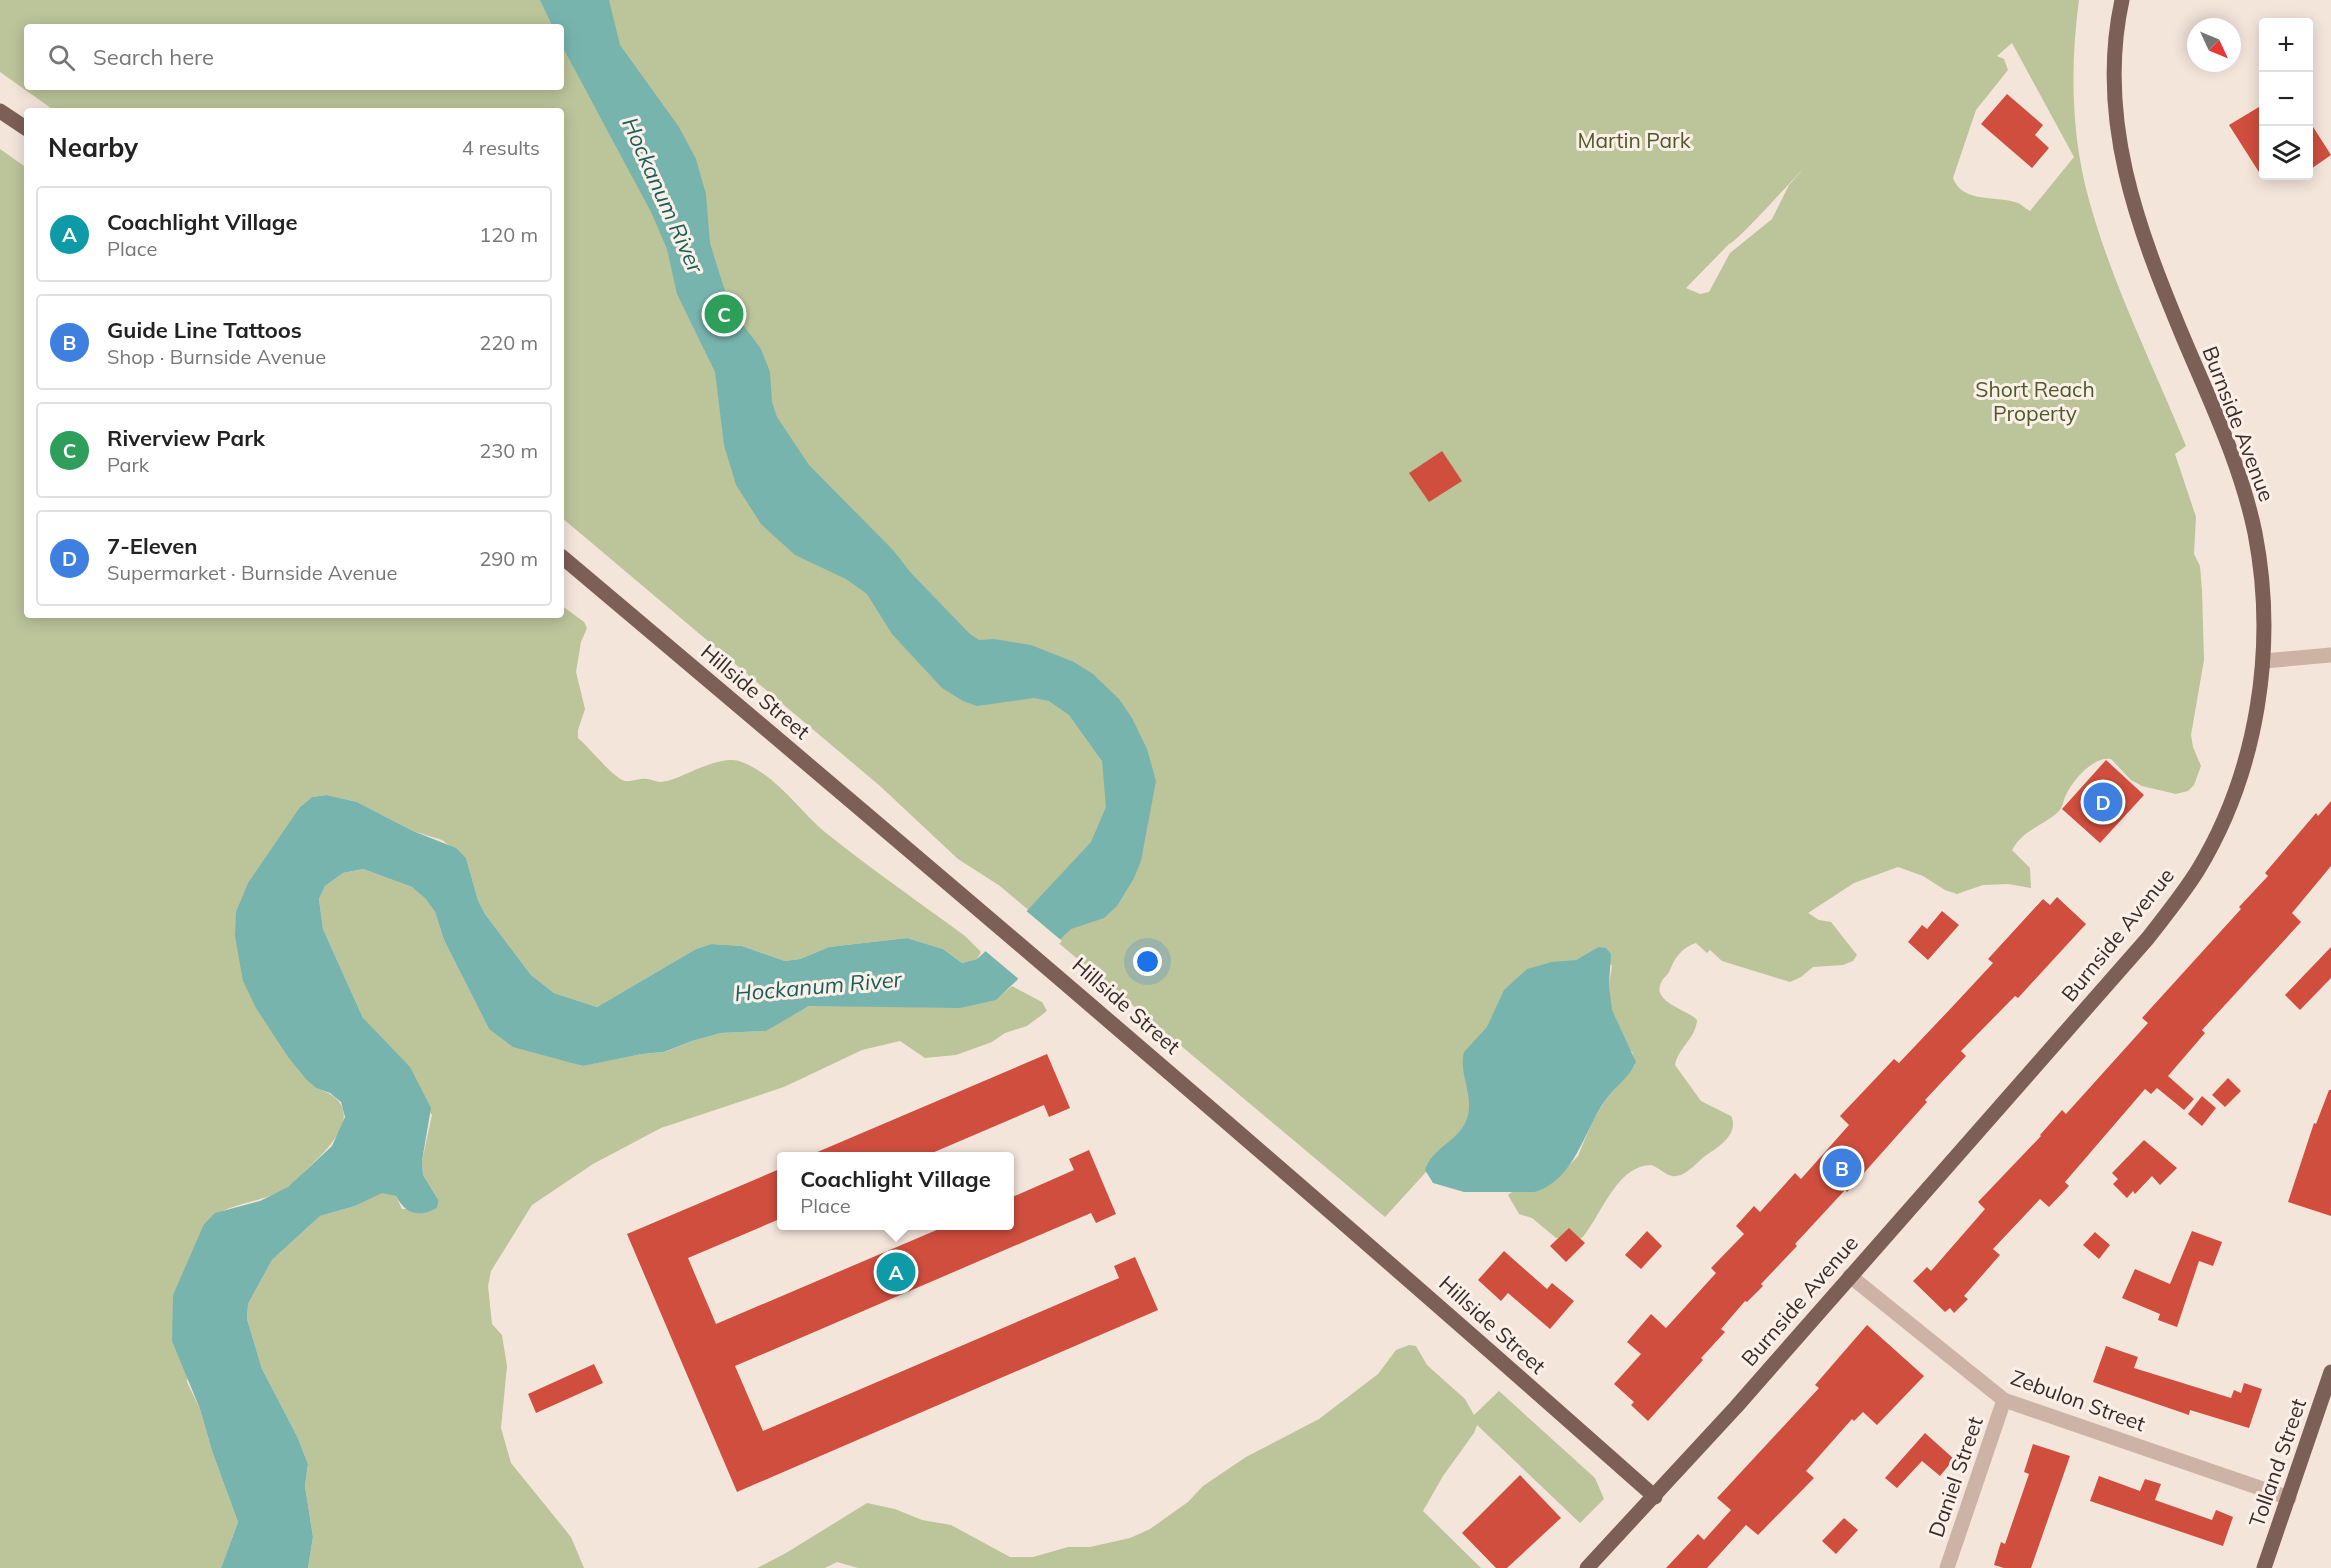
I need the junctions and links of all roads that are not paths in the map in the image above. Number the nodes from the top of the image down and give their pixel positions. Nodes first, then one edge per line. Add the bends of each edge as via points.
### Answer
1 (2122, 0) edge
2 (0, 111) edge
3 (24, 127) edge
4 (564, 559) edge
5 (2331, 655) edge
6 (2264, 661) junction
7 (1850, 1276) junction
8 (2331, 1372) edge
9 (2004, 1401) junction
10 (1654, 1497) junction
11 (2289, 1498) junction
12 (1587, 1568) edge
13 (1947, 1568) edge
14 (2264, 1568) edge

1 - 6 main road, Burnside Avenue via 2115,82 2125,176 2138,225 2236,467 2248,508 2262,583
2 - 3 main road
4 - 10 main road, Hillside Street via 1057,974
5 - 6 street
6 - 7 main road, Burnside Avenue via 2254,729 2230,804 2199,868 2148,938
7 - 9 street, Zebulon Street
7 - 10 main road, Burnside Avenue
8 - 11 main road, Tolland Street
9 - 11 street, Zebulon Street
9 - 13 street, Daniel Street
10 - 12 main road, Burnside Avenue
11 - 14 main road, Tolland Street

